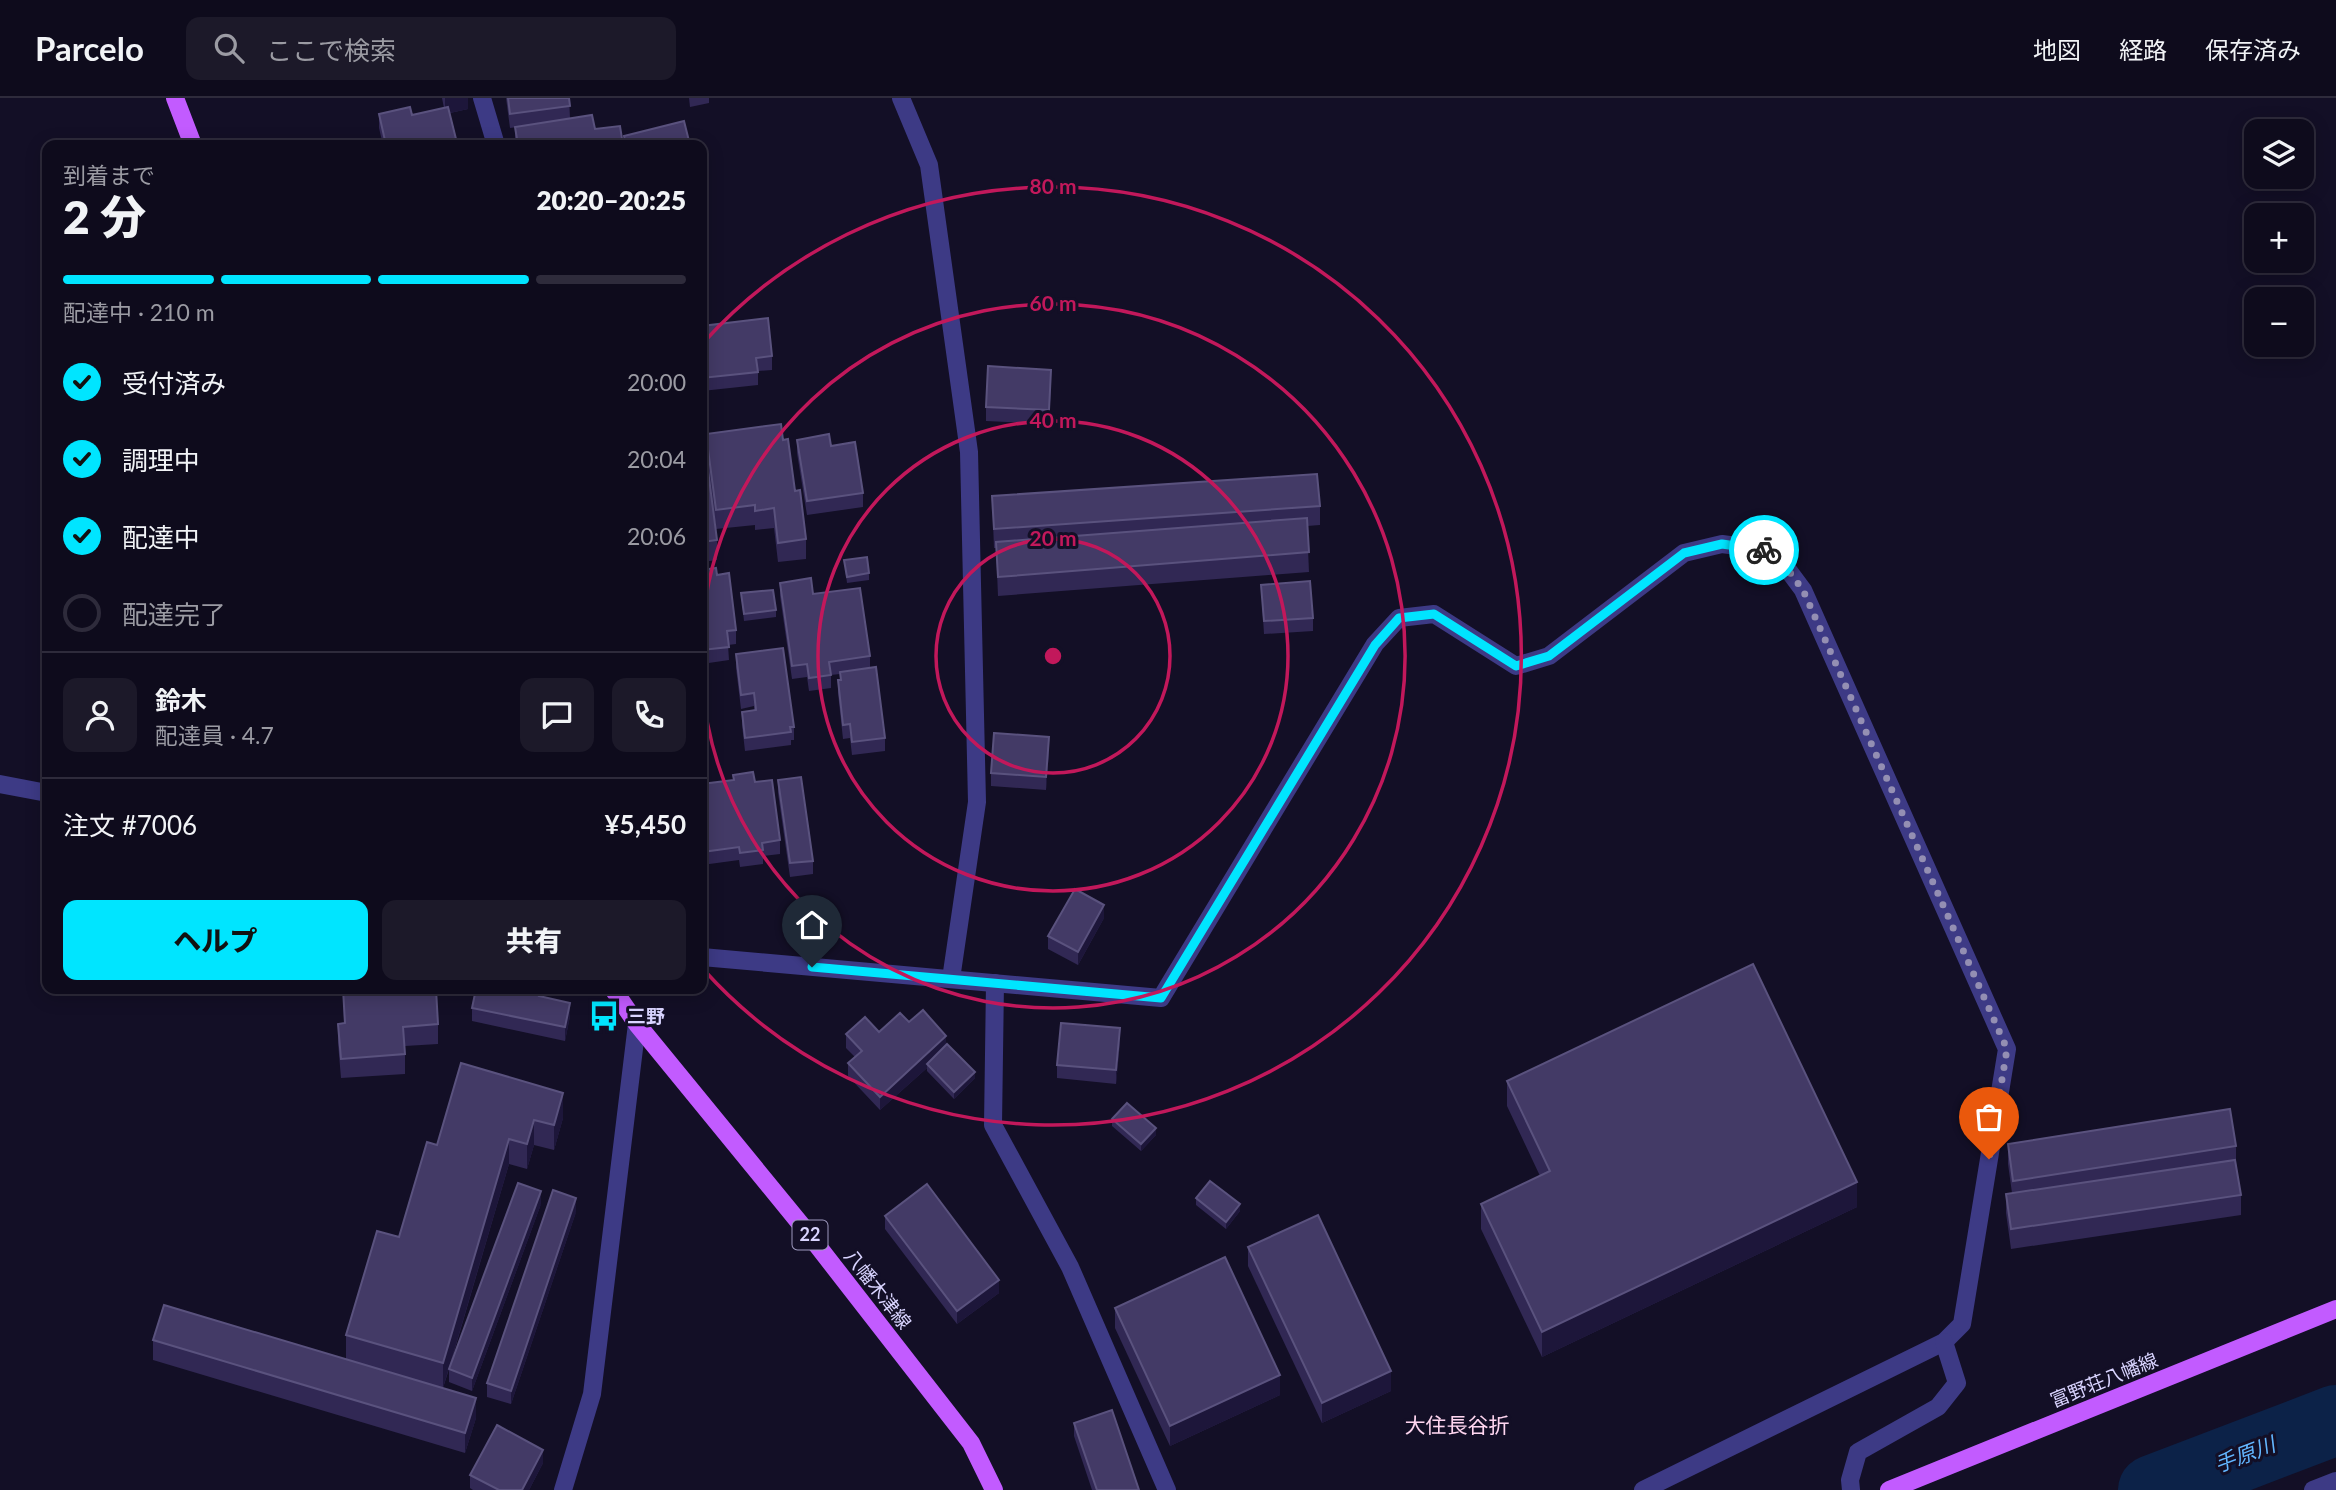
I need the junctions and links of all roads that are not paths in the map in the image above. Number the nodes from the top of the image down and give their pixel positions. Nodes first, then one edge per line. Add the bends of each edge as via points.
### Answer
1 (175, 98) edge
2 (482, 98) edge
3 (901, 98) edge
4 (191, 140) edge
5 (495, 140) edge
6 (0, 783) edge
7 (42, 792) edge
8 (707, 957) edge
9 (951, 979) junction
10 (995, 983) junction
11 (616, 994) edge
12 (637, 1024) junction
13 (2336, 1309) edge
14 (1944, 1342) junction
15 (2336, 1481) edge
16 (563, 1490) edge
17 (994, 1490) edge
18 (1167, 1490) edge
19 (1643, 1490) edge
20 (1851, 1490) edge
21 (1889, 1490) edge
22 (2313, 1490) edge

1 - 4 main road
2 - 5 street
3 - 9 street via 929,165 969,452 977,802
6 - 7 street
8 - 9 street
9 - 10 street
10 - 14 street via 1161,998 1375,645 1399,618 1434,614 1516,666 1549,656 1684,553 1722,544 1774,551 1803,590 2007,1049 1962,1324
10 - 18 street via 993,1125 1070,1267
11 - 12 main road, 八幡木津線 / 22
12 - 16 street via 592,1394
12 - 17 main road, 八幡木津線 / 22 via 971,1443
13 - 21 main road, 富野荘八幡線
14 - 19 street
14 - 20 street via 1957,1383 1938,1406 1858,1452
15 - 22 street

